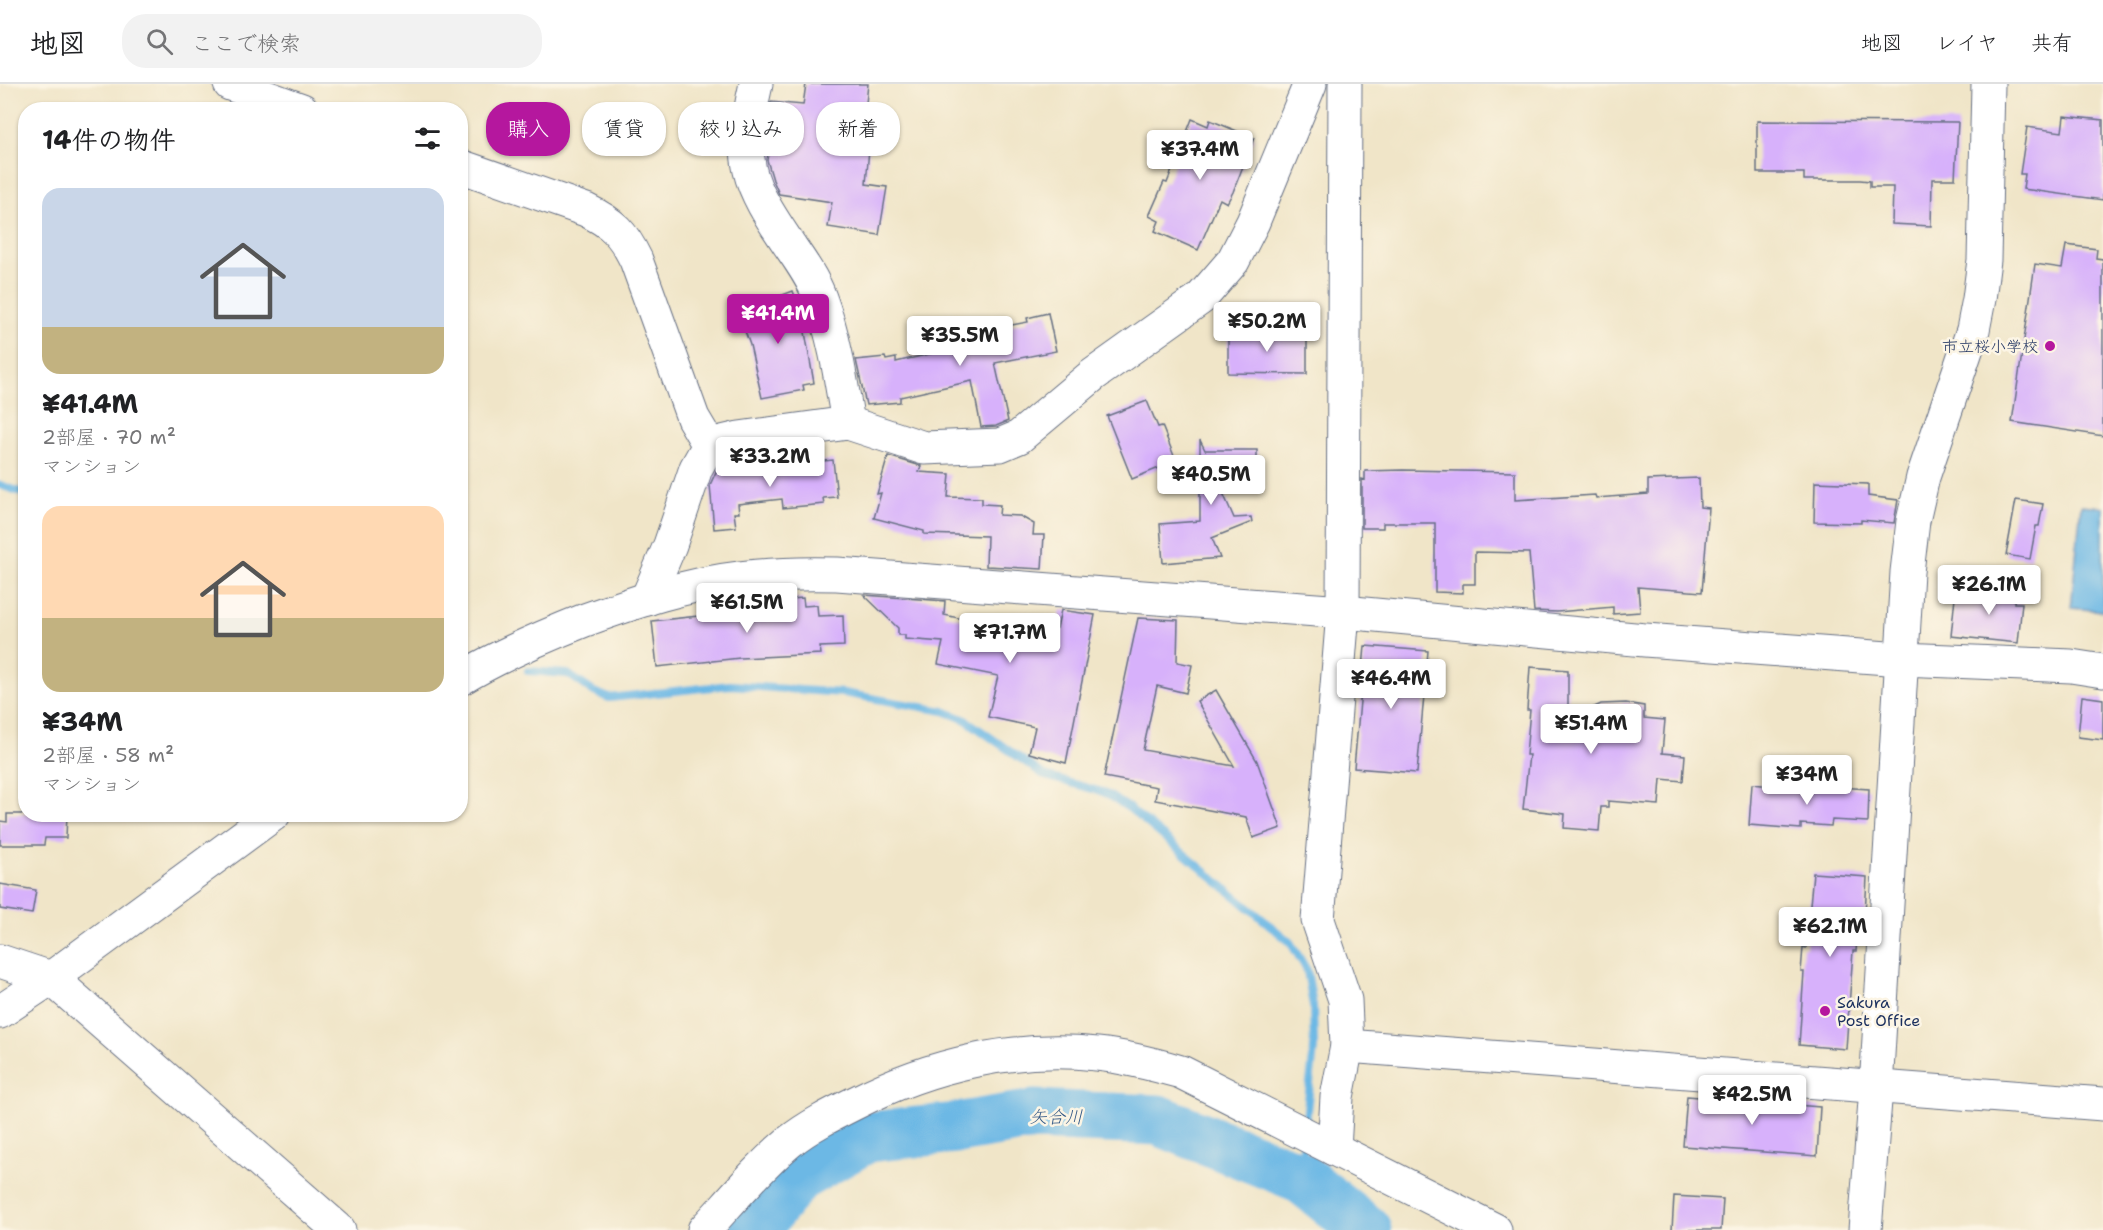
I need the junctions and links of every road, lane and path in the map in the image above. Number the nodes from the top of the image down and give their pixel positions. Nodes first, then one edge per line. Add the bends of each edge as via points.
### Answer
1 (230, 84) edge
2 (756, 84) edge
3 (1310, 84) edge
4 (1345, 84) edge
5 (1988, 84) edge
6 (292, 99) edge
7 (468, 169) edge
8 (848, 423) junction
9 (709, 445) junction
10 (647, 599) junction
11 (1343, 612) junction
12 (1901, 659) junction
13 (2103, 671) edge
14 (468, 675) edge
15 (263, 822) edge
16 (0, 961) edge
17 (51, 978) junction
18 (0, 1012) edge
19 (1347, 1047) junction
20 (1876, 1088) junction
21 (2103, 1104) edge
22 (1328, 1146) junction
23 (339, 1230) edge
24 (704, 1230) edge
25 (1495, 1230) edge
26 (1865, 1230) edge

1 - 6 street
2 - 8 street via 747,132 749,171 763,206 820,296
3 - 8 street via 1233,261 1201,298 1093,375 1018,437 1000,445 924,448
4 - 11 street
5 - 12 street via 1984,260 1979,299 1973,330 1923,477 1913,521
7 - 9 street via 586,210 617,229 636,260 693,418
8 - 9 street
9 - 10 street via 696,468
10 - 11 street via 738,578 796,573
10 - 14 street via 556,631
11 - 12 street
11 - 19 street via 1318,920 1345,1000
12 - 13 street via 2071,666
12 - 20 street
15 - 17 street
16 - 17 street
17 - 18 street
17 - 23 street
19 - 20 street
19 - 22 street
20 - 21 street
20 - 26 street
22 - 24 street via 1181,1072 1139,1060 1054,1052 1001,1055 904,1081 828,1117 790,1142
22 - 25 street

